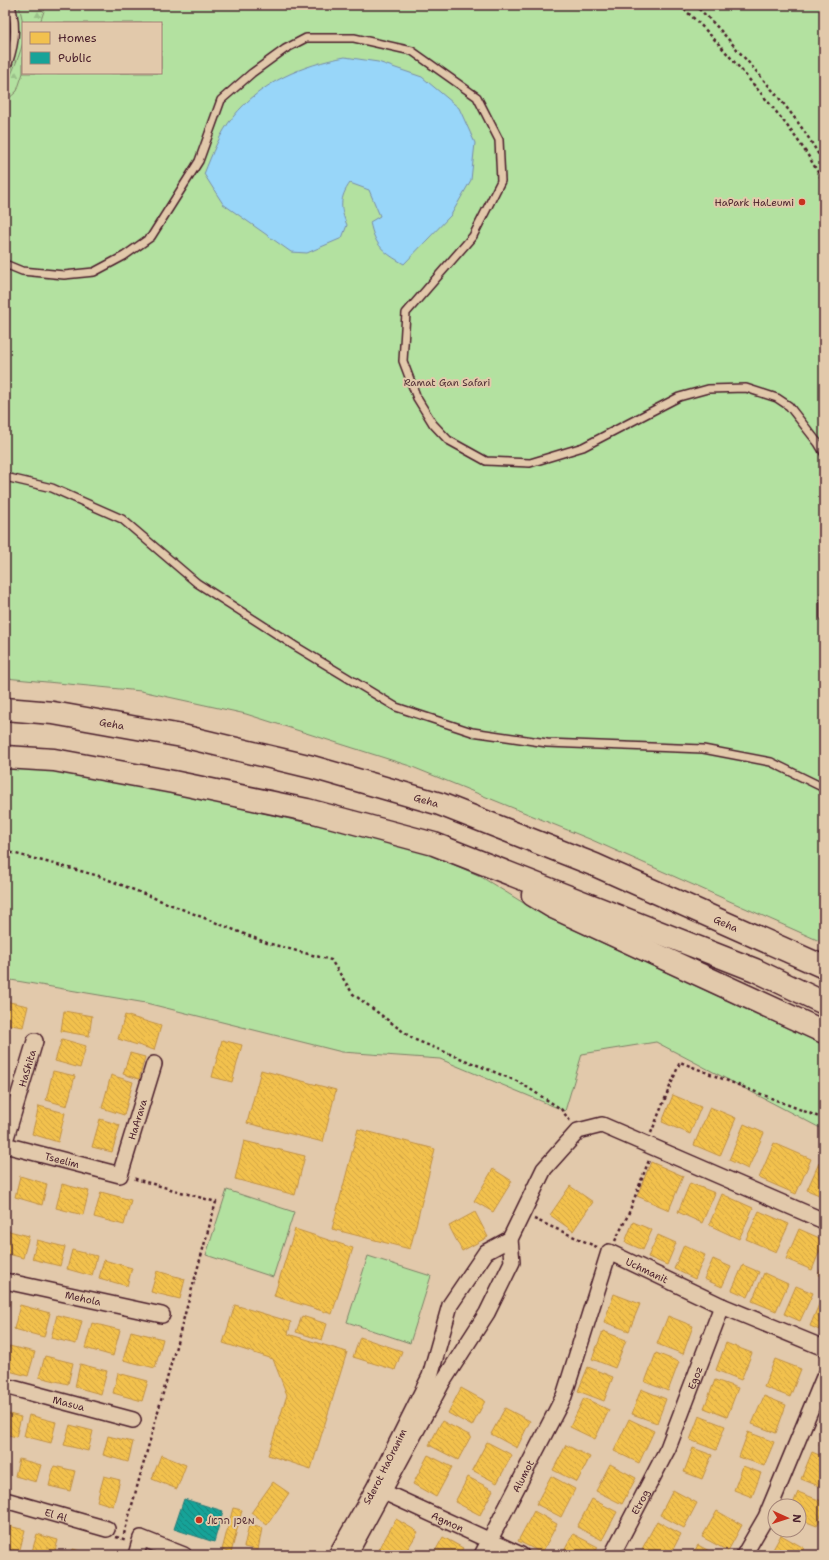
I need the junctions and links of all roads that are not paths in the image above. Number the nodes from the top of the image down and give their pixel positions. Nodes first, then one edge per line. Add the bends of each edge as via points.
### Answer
1 (12, 5) edge
2 (5, 72) edge
3 (5, 264) edge
4 (824, 453) edge
5 (5, 477) edge
6 (824, 596) edge
7 (824, 617) edge
8 (5, 709) edge
9 (5, 757) edge
10 (824, 788) edge
11 (485, 864) junction
12 (824, 967) edge
13 (824, 1003) edge
14 (824, 1032) edge
15 (35, 1041) dead end
16 (154, 1064) dead end
17 (5, 1141) edge
18 (5, 1145) edge
19 (120, 1175) joint
20 (824, 1221) edge
21 (510, 1239) junction
22 (5, 1281) edge
23 (722, 1306) junction
24 (162, 1315) dead end
25 (824, 1348) edge
26 (824, 1377) edge
27 (436, 1380) junction
28 (5, 1386) edge
29 (564, 1396) joint
30 (133, 1420) dead end
31 (668, 1448) joint
32 (379, 1491) junction
33 (5, 1500) edge
34 (106, 1529) road end
35 (490, 1541) junction
36 (139, 1546) edge
37 (184, 1555) edge
38 (336, 1555) edge
39 (348, 1555) edge
40 (482, 1555) edge
41 (522, 1555) edge
42 (612, 1555) edge
43 (744, 1555) edge

1 - 2 lane via 16,29 13,50
3 - 4 lane via 22,271 64,275 94,272 124,256 151,237 199,161 221,100 285,49 306,38 354,38 412,50 477,96 499,140 501,181 473,236 406,313 403,361 417,398 433,424 448,440 486,461 530,463 583,447 679,397 708,389 746,388 777,398 789,406
5 - 10 lane via 52,488 122,519 197,583 396,708 472,732 546,743 703,749 771,762
6 - 7 lane
8 - 12 highway, Geha via 53,713 182,736 312,767 440,804 595,865
9 - 11 highway via 54,760 307,810 434,844
11 - 13 highway via 755,970
11 - 14 highway via 553,907
15 - 17 street, HaShita
16 - 19 street, HaArava
18 - 19 street, Tseelim
20 - 21 street via 602,1125 578,1131 544,1169
21 - 27 street via 512,1262 487,1313
21 - 27 street via 486,1252 450,1305
22 - 24 street, Mehola
23 - 25 street, Uchmanit
23 - 29 street, Uchmanit via 609,1252
23 - 31 street, Egoz
26 - 43 street via 766,1517
27 - 32 street, Sderot HaOranim
28 - 30 street, Masua
29 - 35 street, Alumot
31 - 42 street, Etrog
32 - 35 street, Agmon
32 - 38 street, Sderot HaOranim
32 - 39 street, Sderot HaOranim
33 - 34 street, El Al
35 - 40 street, Alumot
35 - 41 street, Agmon
36 - 37 street

